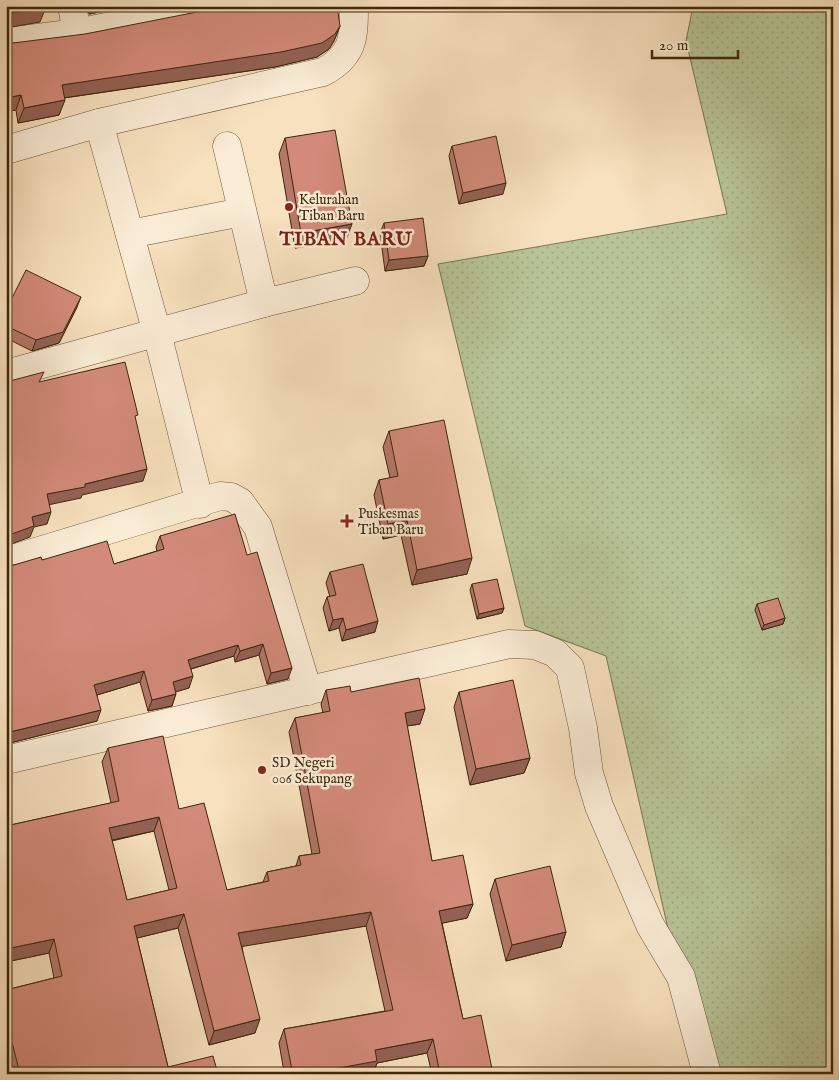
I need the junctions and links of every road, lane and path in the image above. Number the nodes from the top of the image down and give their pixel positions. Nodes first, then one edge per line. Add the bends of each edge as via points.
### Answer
1 (72, 6) edge
2 (209, 6) edge
3 (354, 6) edge
4 (78, 33) junction
5 (6, 42) edge
6 (99, 123) junction
7 (227, 146) dead end
8 (6, 150) edge
9 (242, 212) junction
10 (130, 234) junction
11 (355, 281) dead end
12 (264, 304) junction
13 (157, 333) junction
14 (6, 374) edge
15 (200, 504) junction
16 (6, 561) edge
17 (308, 691) junction
18 (6, 760) edge
19 (708, 1074) edge

1 - 4 street
2 - 4 street
3 - 6 street via 349,49 340,63 323,72
4 - 5 street
6 - 8 street
6 - 10 street
7 - 9 street
9 - 10 street
9 - 12 street
10 - 13 street
11 - 12 street
12 - 13 street
13 - 14 street
13 - 15 street
15 - 16 street
15 - 17 street via 220,496 231,498 240,502 258,527
17 - 18 street
17 - 19 street via 509,644 535,645 554,653 570,668 583,728 588,773 599,806 650,925 681,977

